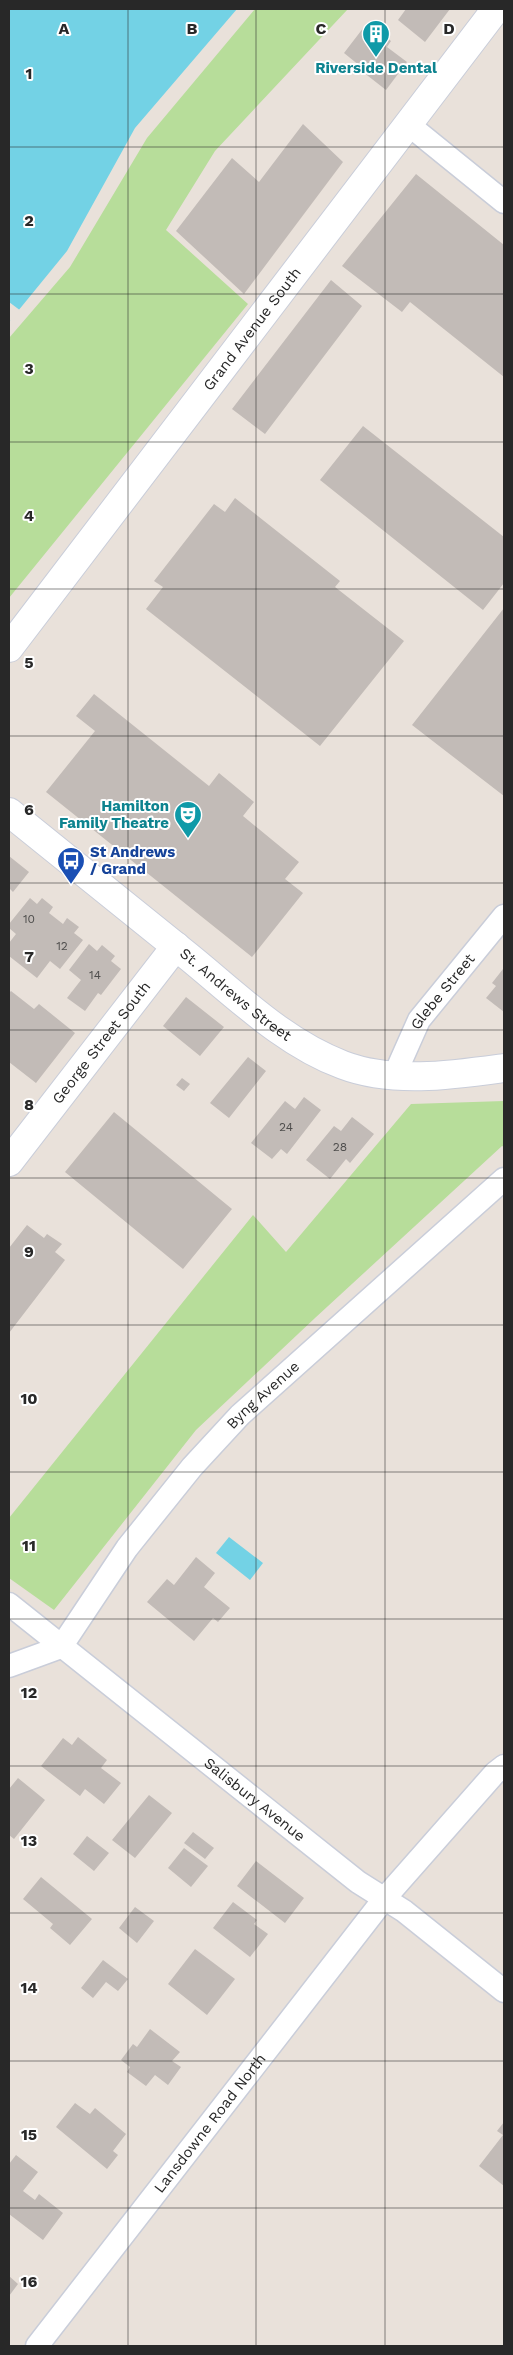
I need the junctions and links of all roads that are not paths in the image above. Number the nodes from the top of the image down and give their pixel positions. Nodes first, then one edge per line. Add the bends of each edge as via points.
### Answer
1 (496, 9) edge
2 (409, 125) junction
3 (504, 202) edge
4 (9, 648) edge
5 (9, 812) edge
6 (504, 916) edge
7 (176, 946) junction
8 (504, 1068) edge
9 (395, 1074) junction
10 (9, 1162) edge
11 (504, 1179) edge
12 (9, 1604) edge
13 (61, 1647) junction
14 (9, 1666) edge
15 (504, 1766) edge
16 (384, 1899) junction
17 (504, 1991) edge
18 (37, 2346) edge

1 - 2 main road, Grand Avenue South
2 - 3 street
2 - 4 main road, Grand Avenue South
5 - 7 main road, St. Andrews Street
6 - 9 street, Glebe Street via 419,1020
7 - 9 main road, St. Andrews Street via 263,1017 314,1052 353,1068
7 - 10 main road, George Street South
8 - 9 main road, St. Andrews Street via 446,1076
11 - 13 street, Byng Avenue via 240,1415 192,1467 127,1548
12 - 13 street, Salisbury Avenue
13 - 14 street
13 - 16 street, Salisbury Avenue via 358,1882
15 - 16 street, Lansdowne Road North via 440,1833
16 - 17 street, Salisbury Avenue via 404,1911
16 - 18 street, Lansdowne Road North

